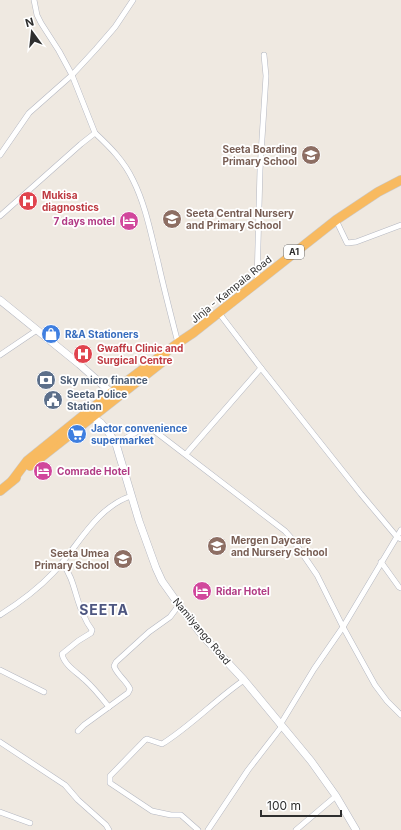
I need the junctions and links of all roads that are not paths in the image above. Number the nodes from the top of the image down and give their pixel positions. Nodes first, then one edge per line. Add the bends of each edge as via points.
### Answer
1 (34, 0) edge
2 (133, 0) edge
3 (264, 55) dead end
4 (72, 75) junction
5 (95, 133) junction
6 (0, 155) edge
7 (401, 180) edge
8 (0, 216) edge
9 (336, 220) junction
10 (401, 225) edge
11 (257, 283) junction
12 (0, 300) edge
13 (219, 312) junction
14 (37, 330) junction
15 (193, 333) junction
16 (178, 343) junction
17 (0, 355) edge
18 (261, 368) junction
19 (114, 395) junction
20 (89, 415) junction
21 (116, 444) junction
22 (186, 454) junction
23 (0, 491) edge
24 (131, 496) junction
25 (401, 530) edge
26 (399, 538) edge
27 (381, 562) junction
28 (62, 563) junction
29 (401, 588) edge
30 (178, 606) junction
31 (0, 615) edge
32 (343, 627) junction
33 (0, 670) edge
34 (244, 680) junction
35 (44, 692) dead end
36 (109, 707) junction
37 (401, 715) edge
38 (281, 726) junction
39 (78, 731) dead end
40 (0, 742) edge
41 (336, 796) junction
42 (0, 812) edge
43 (30, 822) dead end
44 (109, 830) edge
45 (198, 830) edge
46 (208, 830) edge
47 (296, 830) edge
48 (356, 830) edge

1 - 4 street via 40,23
2 - 4 street via 115,27
3 - 11 street via 266,76
4 - 5 street
4 - 6 street via 29,113
5 - 8 street
5 - 16 street via 122,160 133,179 149,226
7 - 9 highway, Jinja - Kampala Road / A1
9 - 10 street via 347,243 360,241
9 - 11 highway, Jinja - Kampala Road / A1
11 - 13 highway, Jinja - Kampala Road / A1
12 - 14 main road
13 - 15 highway, Jinja - Kampala Road / A1
13 - 18 street
14 - 17 street
14 - 19 main road
15 - 16 highway, Jinja - Kampala Road / A1
15 - 19 highway, Jinja - Kampala Road / A1 via 179,348
16 - 19 highway, Jinja - Kampala Road / A1
18 - 22 street
18 - 26 street via 360,494
19 - 20 highway, Jinja - Kampala Road / A1
20 - 21 main road, Namilyango Road via 109,432
20 - 23 highway, Jinja - Kampala Road / A1
21 - 22 street via 145,427 158,433
21 - 24 main road, Namilyango Road
22 - 32 street via 285,531 317,575
24 - 28 street via 115,503 104,512
24 - 30 main road, Namilyango Road via 156,568
25 - 26 street
26 - 27 street
27 - 29 street
27 - 32 street
28 - 31 street via 44,582
28 - 36 street via 71,578 83,616 92,633 78,641 62,656
30 - 34 main road, Namilyango Road
30 - 36 street via 170,617 148,632 116,662 115,670 130,689
32 - 37 street via 375,685
32 - 38 street via 314,669
33 - 35 street
34 - 38 main road, Namilyango Road
34 - 45 street via 162,744 145,740 110,776 110,783 152,811 181,816
36 - 39 street
38 - 41 main road, Namilyango Road
38 - 46 street
40 - 44 street via 65,785
41 - 47 street
41 - 48 main road, Namilyango Road
42 - 43 street

